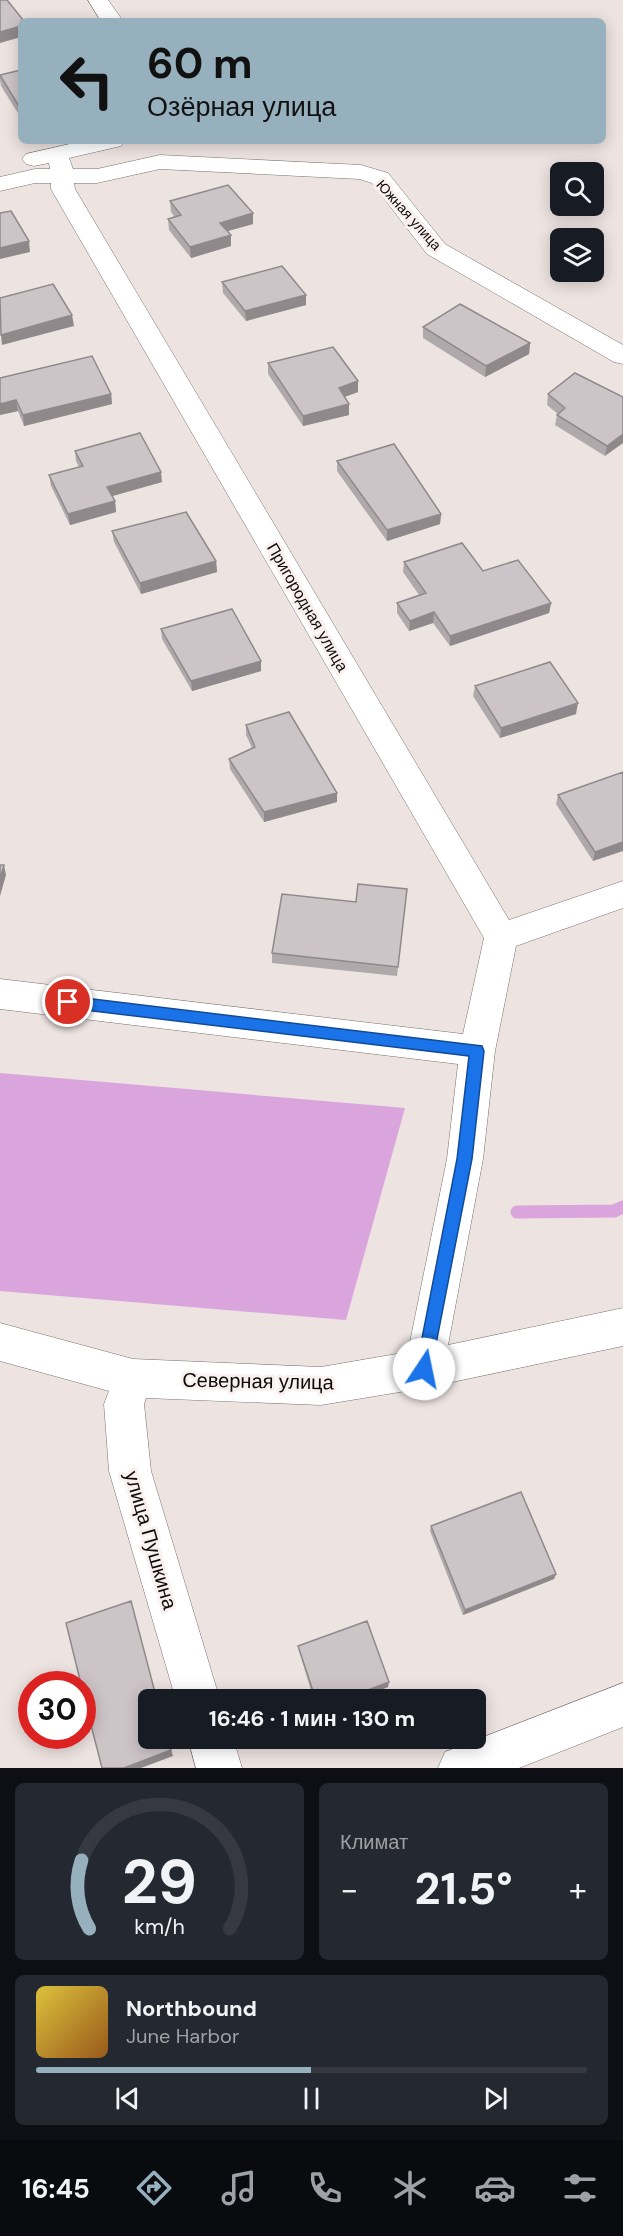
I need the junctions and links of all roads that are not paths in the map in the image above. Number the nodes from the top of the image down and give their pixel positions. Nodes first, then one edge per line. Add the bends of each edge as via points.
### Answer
1 (98, 0) edge
2 (110, 18) edge
3 (106, 144) edge
4 (58, 165) junction
5 (0, 167) edge
6 (0, 184) edge
7 (623, 356) edge
8 (623, 894) edge
9 (501, 937) junction
10 (0, 994) edge
11 (477, 1051) junction
12 (623, 1327) edge
13 (0, 1342) edge
14 (424, 1369) junction
15 (133, 1378) junction
16 (195, 1689) edge
17 (623, 1706) edge
18 (213, 1749) edge
19 (219, 1768) edge
20 (461, 1768) edge

1 - 2 street
3 - 4 street
4 - 5 street
4 - 6 street via 35,176
4 - 7 street, Южная улица via 97,176 160,162 361,172 380,178 436,249
4 - 9 street, Пригородная улица via 63,189
8 - 9 street
9 - 11 street
10 - 11 street
11 - 14 street via 465,1159
12 - 14 street, Северная улица
13 - 15 street, Северная улица
14 - 15 street, Северная улица via 321,1386
15 - 16 street, улица Пушкина via 124,1404 130,1471
17 - 20 street
18 - 19 street

